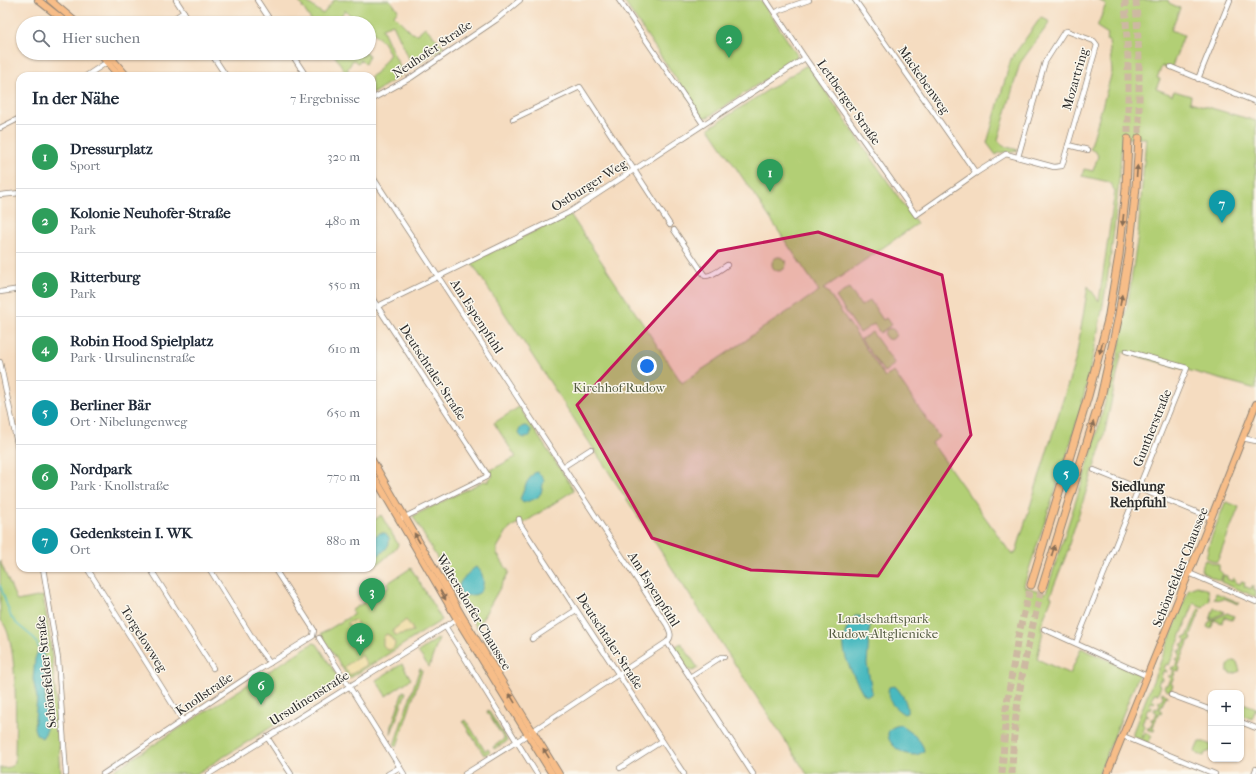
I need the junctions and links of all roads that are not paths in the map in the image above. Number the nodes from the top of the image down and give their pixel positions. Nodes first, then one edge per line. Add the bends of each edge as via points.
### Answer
1 (50, 0) edge
2 (176, 0) edge
3 (257, 0) edge
4 (520, 0) edge
5 (619, 0) edge
6 (766, 0) edge
7 (809, 0) edge
8 (855, 0) edge
9 (1230, 0) edge
10 (41, 1) edge
11 (184, 12) junction
12 (775, 13) junction
13 (59, 16) edge
14 (69, 16) edge
15 (178, 16) edge
16 (187, 16) edge
17 (267, 16) edge
18 (805, 58) junction
19 (110, 60) junction
20 (216, 60) edge
21 (296, 60) edge
22 (1171, 67) dead end
23 (92, 72) edge
24 (117, 72) edge
25 (123, 72) edge
26 (223, 72) edge
27 (304, 72) edge
28 (1198, 78) junction
29 (376, 97) edge
30 (1256, 102) edge
31 (514, 119) dead end
32 (16, 120) edge
33 (703, 124) junction
34 (0, 128) edge
35 (1140, 138) tunnel mouth
36 (1128, 139) tunnel mouth
37 (1068, 145) junction
38 (1088, 150) dead end
39 (1018, 157) junction
40 (634, 169) junction
41 (976, 174) junction
42 (376, 182) edge
43 (16, 193) edge
44 (0, 195) edge
45 (670, 225) dead end
46 (674, 230) dead end
47 (727, 264) dead end
48 (438, 276) junction
49 (16, 290) edge
50 (0, 292) edge
51 (377, 306) joint
52 (1126, 351) dead end
53 (0, 362) edge
54 (1256, 404) edge
55 (1242, 438) junction
56 (16, 439) edge
57 (1256, 442) edge
58 (591, 449) dead end
59 (376, 468) edge
60 (563, 468) junction
61 (1094, 470) dead end
62 (376, 479) edge
63 (1139, 488) junction
64 (402, 518) junction
65 (1211, 518) junction
66 (519, 519) dead end
67 (44, 572) edge
68 (90, 572) edge
69 (153, 572) edge
70 (211, 572) edge
71 (277, 572) edge
72 (1189, 573) junction
73 (1032, 585) tunnel mouth
74 (1042, 588) tunnel mouth
75 (1256, 602) edge
76 (576, 610) junction
77 (460, 617) junction
78 (444, 626) junction
79 (1044, 629) dead end
80 (318, 638) dead end
81 (532, 640) dead end
82 (667, 642) junction
83 (1076, 643) junction
84 (724, 657) dead end
85 (270, 663) junction
86 (213, 668) dead end
87 (618, 674) junction
88 (1147, 676) junction
89 (690, 677) junction
90 (349, 686) junction
91 (1171, 695) dead end
92 (1208, 709) edge
93 (183, 721) junction
94 (1244, 723) edge
95 (1256, 728) edge
96 (533, 731) junction
97 (527, 735) junction
98 (1123, 736) junction
99 (267, 737) junction
100 (662, 741) junction
101 (516, 742) junction
102 (400, 767) junction
103 (620, 768) dead end
104 (1256, 769) edge
105 (66, 774) edge
106 (103, 774) edge
107 (209, 774) edge
108 (291, 774) edge
109 (388, 774) edge
110 (404, 774) edge
111 (465, 774) edge
112 (537, 774) edge
113 (552, 774) edge
114 (559, 774) edge
115 (684, 774) edge
116 (754, 774) edge
117 (1107, 774) edge
118 (1215, 774) edge
119 (1254, 774) edge

1 - 14 main road
2 - 11 street
3 - 17 street
4 - 29 street, Neuhofer Straße via 496,20 419,72
5 - 33 street
6 - 12 street, Lettberger Straße
7 - 12 street
8 - 41 street, Mackebenweg
9 - 28 street
10 - 13 main road
11 - 15 street
11 - 16 street
12 - 18 street, Lettberger Straße
18 - 33 street, Ostburger Weg
18 - 41 street, Lettberger Straße via 916,215
19 - 23 street
19 - 24 main road
19 - 25 main road
20 - 26 street
21 - 27 street
22 - 28 street
28 - 30 street
31 - 40 street via 580,87
32 - 34 street
33 - 40 street, Ostburger Weg
74 -> 35 highway via 1101,398 1118,320 1129,254
36 -> 73 highway via 1124,211 1108,320
37 - 38 street
37 - 39 street, Mozartring via 1062,166 1059,167
37 - 39 street, Mozartring via 1096,45 1094,41 1068,31 1064,32 1045,62
39 - 41 street, Mozartring via 1006,154
40 - 45 street
40 - 48 street, Ostburger Weg via 568,212
42 - 48 street, Am Espenpfuhl
43 - 44 street
46 - 47 street via 705,276 714,274
48 - 51 street, Ostburger Weg
48 - 60 street, Am Espenpfuhl
49 - 50 street
51 - 64 street, Deutschtaler Straße via 487,474 486,477
52 - 63 street, Guntherstraße via 1187,368
53 - 56 street
54 - 55 main road, Schönefelder Chaussee
55 - 57 street
55 - 65 main road, Schönefelder Chaussee
58 - 60 street
59 - 64 main road, Waltersdorfer Chaussee
60 - 82 street, Am Espenpfuhl via 666,625 671,634
61 - 63 street
62 - 64 main road, Waltersdorfer Chaussee
63 - 65 street
63 - 83 street, Guntherstraße
64 - 77 main road, Waltersdorfer Chaussee
65 - 72 main road, Schönefelder Chaussee
66 - 76 street, Deutschtaler Straße
67 - 105 street, Schönefelder Straße via 58,659
68 - 93 street, Torgelowweg
69 - 86 street
70 - 85 street
71 - 85 street, Knollstraße via 314,633 312,638
72 - 75 street
72 - 88 main road, Schönefelder Chaussee
76 - 81 street
76 - 87 street, Deutschtaler Straße
77 - 78 street, Ursulinenstraße
96 -> 77 main road, Waltersdorfer Chaussee
77 - 97 main road, Waltersdorfer Chaussee
78 - 90 street, Ursulinenstraße
78 - 101 street
79 - 83 street
80 - 90 street
82 - 87 street
82 - 89 street
83 - 88 street
84 - 89 street
85 - 93 street, Knollstraße
87 - 96 street
87 - 100 street, Deutschtaler Straße
88 - 98 main road, Schönefelder Chaussee
89 - 116 street
90 - 99 street, Ursulinenstraße
90 - 102 street
91 - 92 street
93 - 106 street, Knollstraße
94 - 95 street
96 - 97 street
114 -> 96 main road, Waltersdorfer Chaussee
97 - 101 street
97 - 113 main road, Waltersdorfer Chaussee
98 - 117 main road, Schönefelder Chaussee
98 - 118 street
99 - 107 street, Ursulinenstraße
99 - 108 street
100 - 103 street
100 - 115 street, Deutschtaler Straße
101 - 111 street
101 - 112 street
102 - 109 street
102 - 110 street
104 - 119 street

